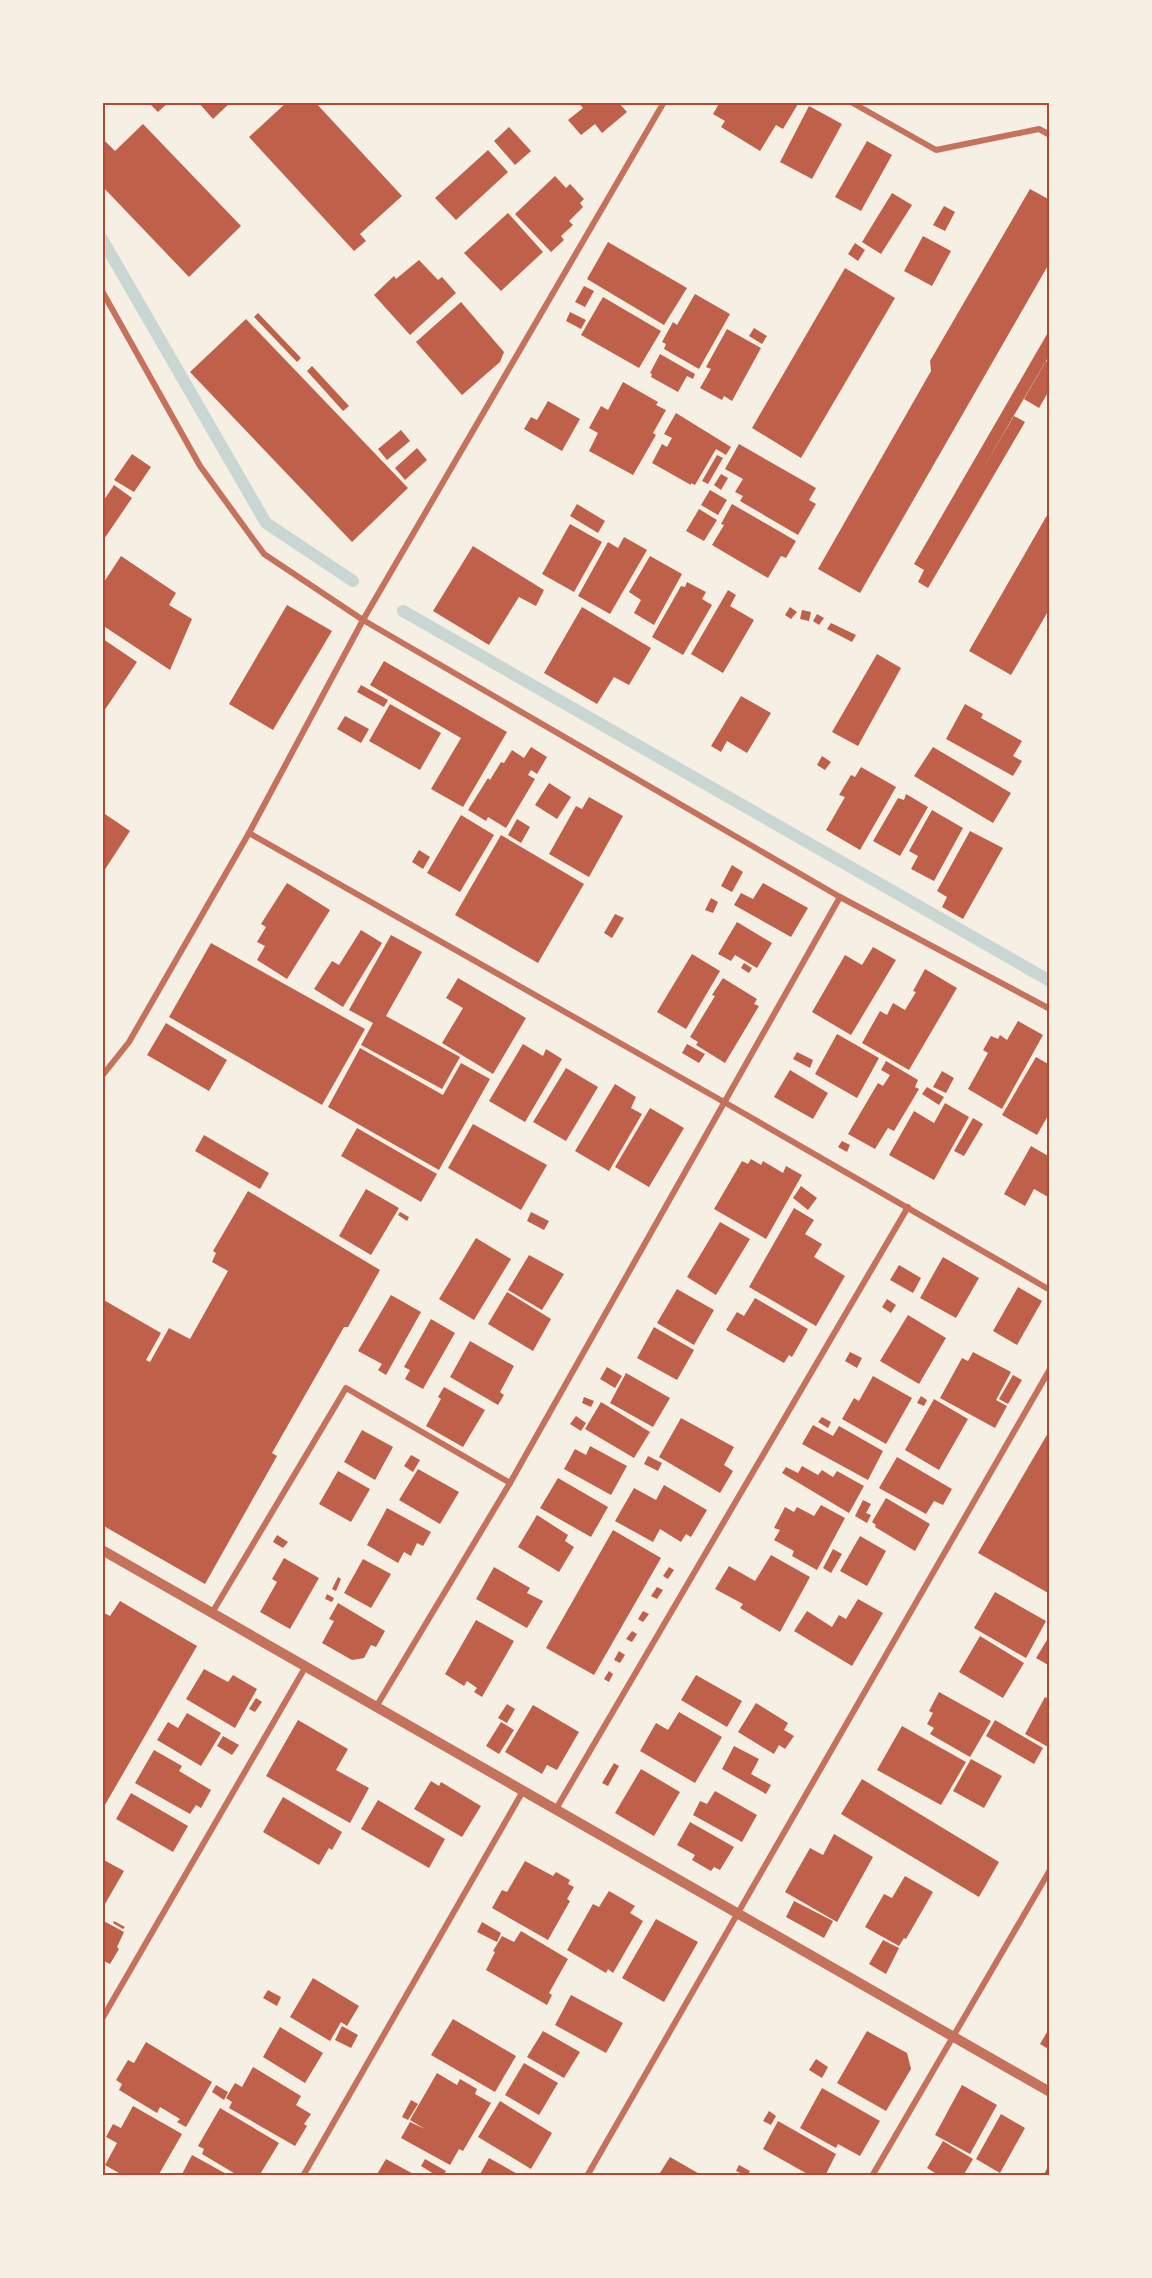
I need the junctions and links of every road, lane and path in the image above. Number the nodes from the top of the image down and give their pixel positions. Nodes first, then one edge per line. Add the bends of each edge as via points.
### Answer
1 (664, 102) edge
2 (851, 102) edge
3 (1050, 135) edge
4 (102, 291) edge
5 (363, 620) junction
6 (249, 833) junction
7 (840, 897) junction
8 (1050, 1009) edge
9 (102, 1076) edge
10 (724, 1102) junction
11 (908, 1208) junction
12 (1050, 1290) edge
13 (1050, 1369) edge
14 (510, 1483) junction
15 (102, 1550) edge
16 (212, 1613) junction
17 (306, 1666) junction
18 (376, 1707) junction
19 (524, 1791) junction
20 (556, 1809) junction
21 (1050, 1870) edge
22 (737, 1913) junction
23 (102, 2019) edge
24 (953, 2036) junction
25 (1050, 2092) edge
26 (303, 2176) edge
27 (587, 2176) edge
28 (872, 2176) edge

1 - 5 street
2 - 3 street via 936,150 1039,129
4 - 5 street via 200,466 264,554
5 - 6 street
5 - 7 street
6 - 9 street via 129,1042
6 - 10 street
7 - 8 street
7 - 10 street
10 - 11 street
10 - 14 street
11 - 12 street
11 - 20 street
13 - 22 street
14 - 16 street via 346,1388
14 - 18 street
15 - 16 street
16 - 17 street
17 - 18 street
17 - 23 street
18 - 19 street
19 - 20 street
19 - 26 street
20 - 22 street
21 - 24 street
22 - 24 street
22 - 27 street
24 - 25 street
24 - 28 street

